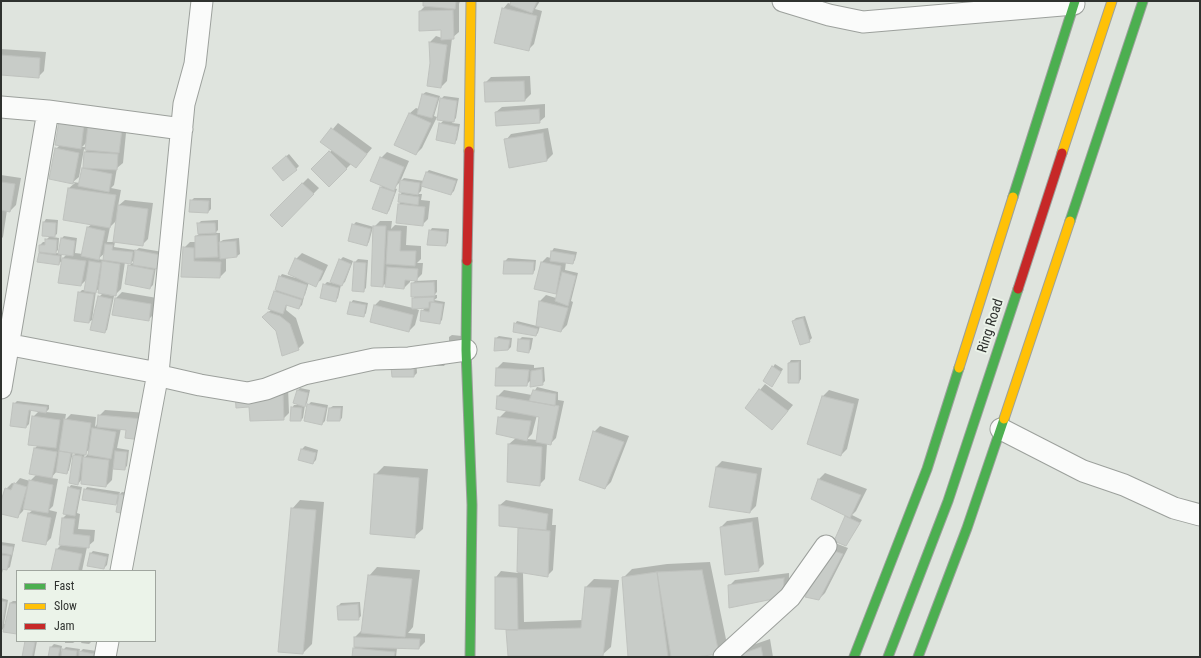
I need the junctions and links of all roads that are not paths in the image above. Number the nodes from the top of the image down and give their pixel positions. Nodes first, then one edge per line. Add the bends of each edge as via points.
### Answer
1 (202, 1) edge
2 (471, 1) edge
3 (1112, 1) edge
4 (1143, 1) edge
5 (796, 3) edge
6 (1075, 3) edge
7 (1, 107) edge
8 (48, 111) junction
9 (182, 130) junction
10 (5, 344) edge
11 (466, 350) junction
12 (158, 373) junction
13 (1, 388) edge
14 (1002, 429) junction
15 (1200, 515) edge
16 (826, 546) dead end
17 (121, 570) edge
18 (108, 642) edge
19 (105, 657) edge
20 (470, 657) edge
21 (724, 657) edge
22 (854, 657) edge
23 (888, 657) edge
24 (918, 657) edge

1 - 9 street via 195,64 184,104
2 - 11 main road
3 - 23 main road, Ring Road via 948,501
4 - 14 main road
5 - 6 street via 829,15 863,22
6 - 22 main road, Ring Road via 927,469
7 - 8 street
8 - 9 street
8 - 10 street
9 - 12 street
10 - 12 street
10 - 13 street
11 - 12 street via 409,358 374,359 304,374 248,393 200,385
11 - 20 main road via 472,505
12 - 17 street
14 - 15 street via 1083,471 1124,485 1174,508
14 - 24 main road
16 - 21 street via 790,597
18 - 19 street

